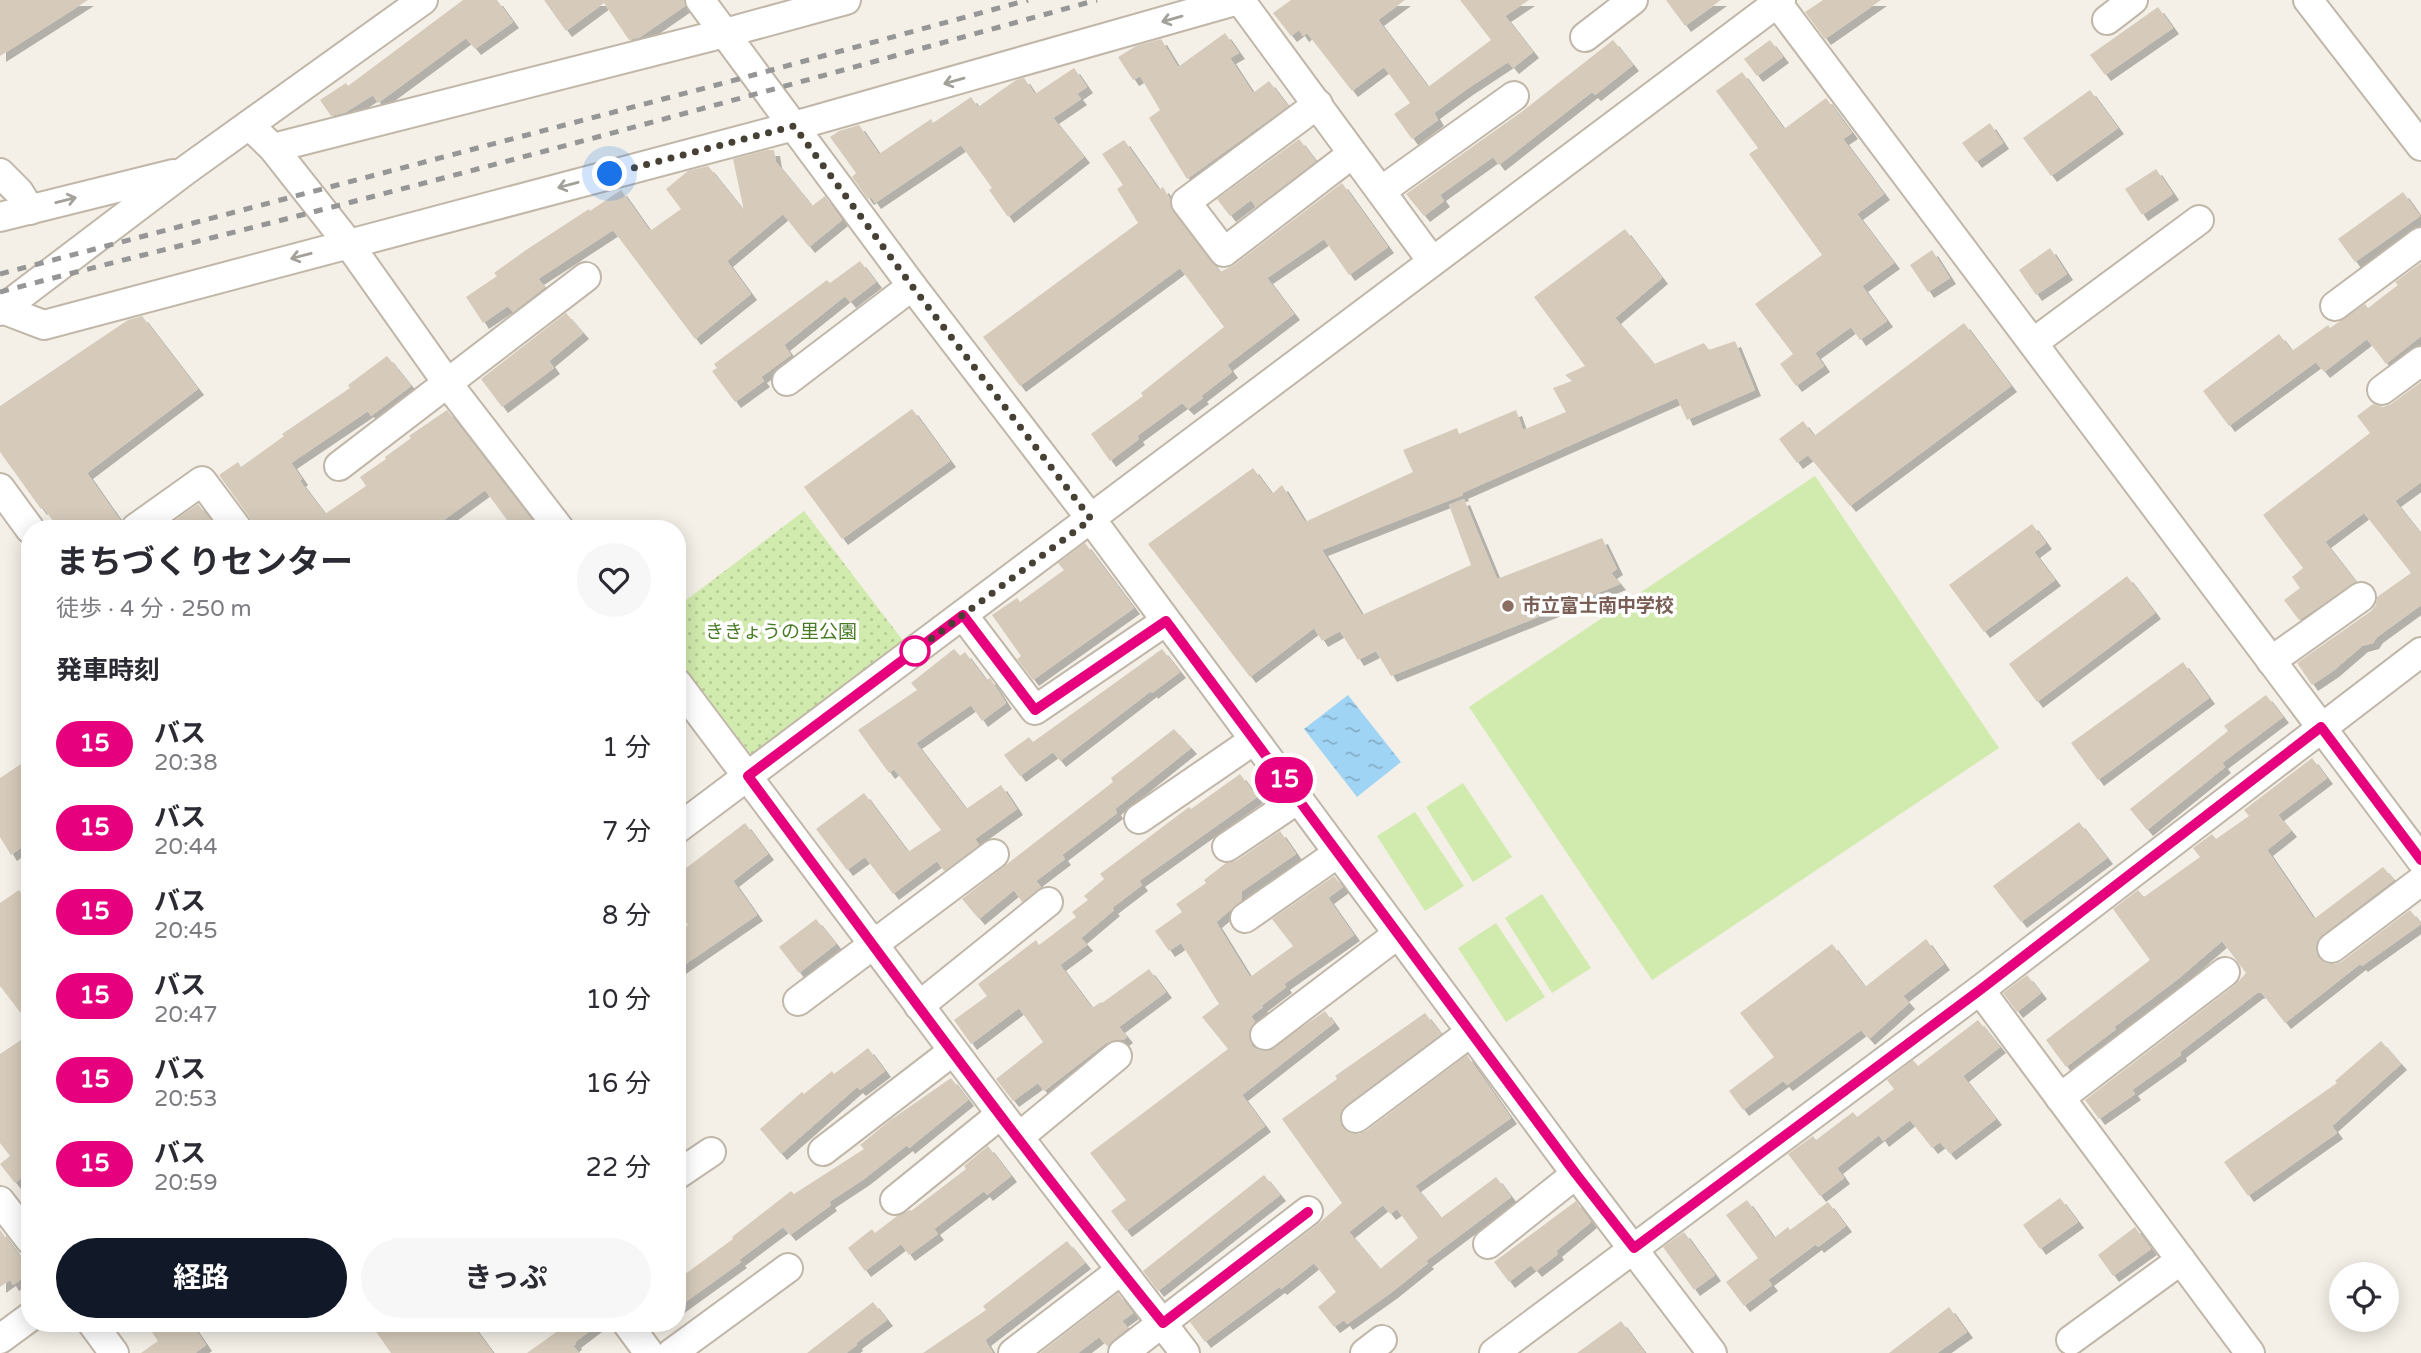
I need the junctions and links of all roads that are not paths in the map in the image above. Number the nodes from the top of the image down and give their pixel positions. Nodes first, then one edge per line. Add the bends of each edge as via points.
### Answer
1 (423, 0) edge
2 (699, 0) edge
3 (846, 0) edge
4 (1239, 0) edge
5 (1633, 0) edge
6 (2133, 0) edge
7 (2308, 0) edge
8 (1778, 1) edge
9 (2107, 20) dead end
10 (725, 33) junction
11 (1585, 37) dead end
12 (1514, 96) dead end
13 (1318, 104) junction
14 (249, 124) junction
15 (794, 126) junction
16 (2421, 146) edge
17 (273, 148) junction
18 (1352, 154) junction
19 (186, 170) junction
20 (0, 173) edge
21 (1381, 191) junction
22 (30, 209) junction
23 (0, 217) edge
24 (2199, 220) dead end
25 (2421, 242) edge
26 (348, 243) junction
27 (1432, 261) junction
28 (586, 277) dead end
29 (912, 286) junction
30 (2335, 306) dead end
31 (1, 310) edge
32 (2033, 343) junction
33 (2421, 361) edge
34 (787, 381) dead end
35 (448, 384) junction
36 (2382, 390) dead end
37 (339, 466) dead end
38 (0, 488) edge
39 (1091, 519) junction
40 (23, 520) edge
41 (147, 520) edge
42 (231, 520) edge
43 (553, 520) edge
44 (2361, 597) dead end
45 (963, 615) junction
46 (1166, 621) junction
47 (2421, 652) edge
48 (2271, 661) junction
49 (686, 695) edge
50 (2321, 727) junction
51 (1254, 740) junction
52 (748, 776) junction
53 (1298, 799) junction
54 (1139, 819) dead end
55 (686, 823) edge
56 (1227, 847) dead end
57 (995, 853) dead end
58 (1338, 853) junction
59 (2421, 860) edge
60 (2421, 881) edge
61 (1048, 902) dead end
62 (1245, 918) dead end
63 (1398, 934) junction
64 (873, 945) junction
65 (2332, 948) dead end
66 (2225, 972) dead end
67 (1980, 990) junction
68 (798, 1001) dead end
69 (919, 1006) junction
70 (1471, 1032) junction
71 (1265, 1035) dead end
72 (953, 1051) junction
73 (1117, 1056) dead end
74 (2060, 1098) junction
75 (1000, 1114) junction
76 (1356, 1118) dead end
77 (1019, 1138) junction
78 (711, 1152) dead end
79 (823, 1152) dead end
80 (686, 1169) edge
81 (1576, 1174) junction
82 (0, 1200) edge
83 (895, 1200) dead end
84 (1308, 1212) dead end
85 (21, 1228) edge
86 (1488, 1244) dead end
87 (1634, 1248) junction
88 (2181, 1260) junction
89 (788, 1268) dead end
90 (1120, 1271) junction
91 (1163, 1323) junction
92 (21, 1324) edge
93 (99, 1332) edge
94 (634, 1332) edge
95 (0, 1339) edge
96 (2071, 1340) dead end
97 (114, 1353) edge
98 (649, 1353) edge
99 (672, 1353) edge
100 (1013, 1353) edge
101 (1123, 1353) edge
102 (1185, 1353) edge
103 (1494, 1353) edge
104 (1712, 1353) edge
105 (2250, 1353) edge

1 - 14 street
2 - 10 street
3 - 10 street
4 - 13 street
4 -> 15 street
5 - 11 street
6 - 9 street
7 - 16 street
8 - 27 street
8 - 32 street
10 - 15 street
10 - 17 street
12 - 21 street
13 - 18 street
13 - 18 street via 1186,202 1224,252
14 - 17 street
14 - 19 street
15 -> 26 street
15 - 29 street
17 - 26 street
18 - 21 street
22 -> 19 street
19 - 31 street
20 - 22 street
21 - 27 street
22 - 23 street
24 - 32 street
25 - 30 street
26 -> 31 street via 44,325
26 - 35 street
27 - 39 street
28 - 35 street
29 - 34 street
29 - 39 street
32 - 48 street
33 - 36 street
35 - 37 street
35 - 43 street
38 - 40 street
39 - 45 street
39 - 46 street
41 - 42 street via 202,481
44 - 48 street
45 - 46 street via 1035,710
45 - 52 street
46 - 51 street
47 - 50 street
48 - 50 street
49 - 52 street
50 - 59 street
50 - 67 street
51 - 53 street
51 - 54 street
52 - 55 street
52 - 64 street
53 - 56 street
53 - 58 street
57 - 64 street
58 - 62 street
58 - 63 street
60 - 65 street
61 - 69 street
63 - 70 street
63 - 71 street
64 - 68 street
64 - 69 street
66 - 74 street
67 - 74 street
67 - 87 street
69 - 72 street
70 - 76 street
70 - 81 street
72 - 75 street
72 - 79 street
73 - 77 street
74 - 88 street
75 - 77 street
75 - 83 street
77 - 90 street
78 - 80 street
81 - 86 street
81 - 87 street
82 - 85 street
84 - 91 street
87 - 103 street
87 - 104 street
88 - 96 street
88 - 105 street
89 - 99 street
90 - 91 street
90 - 100 street
91 - 101 street
91 - 102 street
92 - 95 street
93 - 97 street
94 - 98 street

